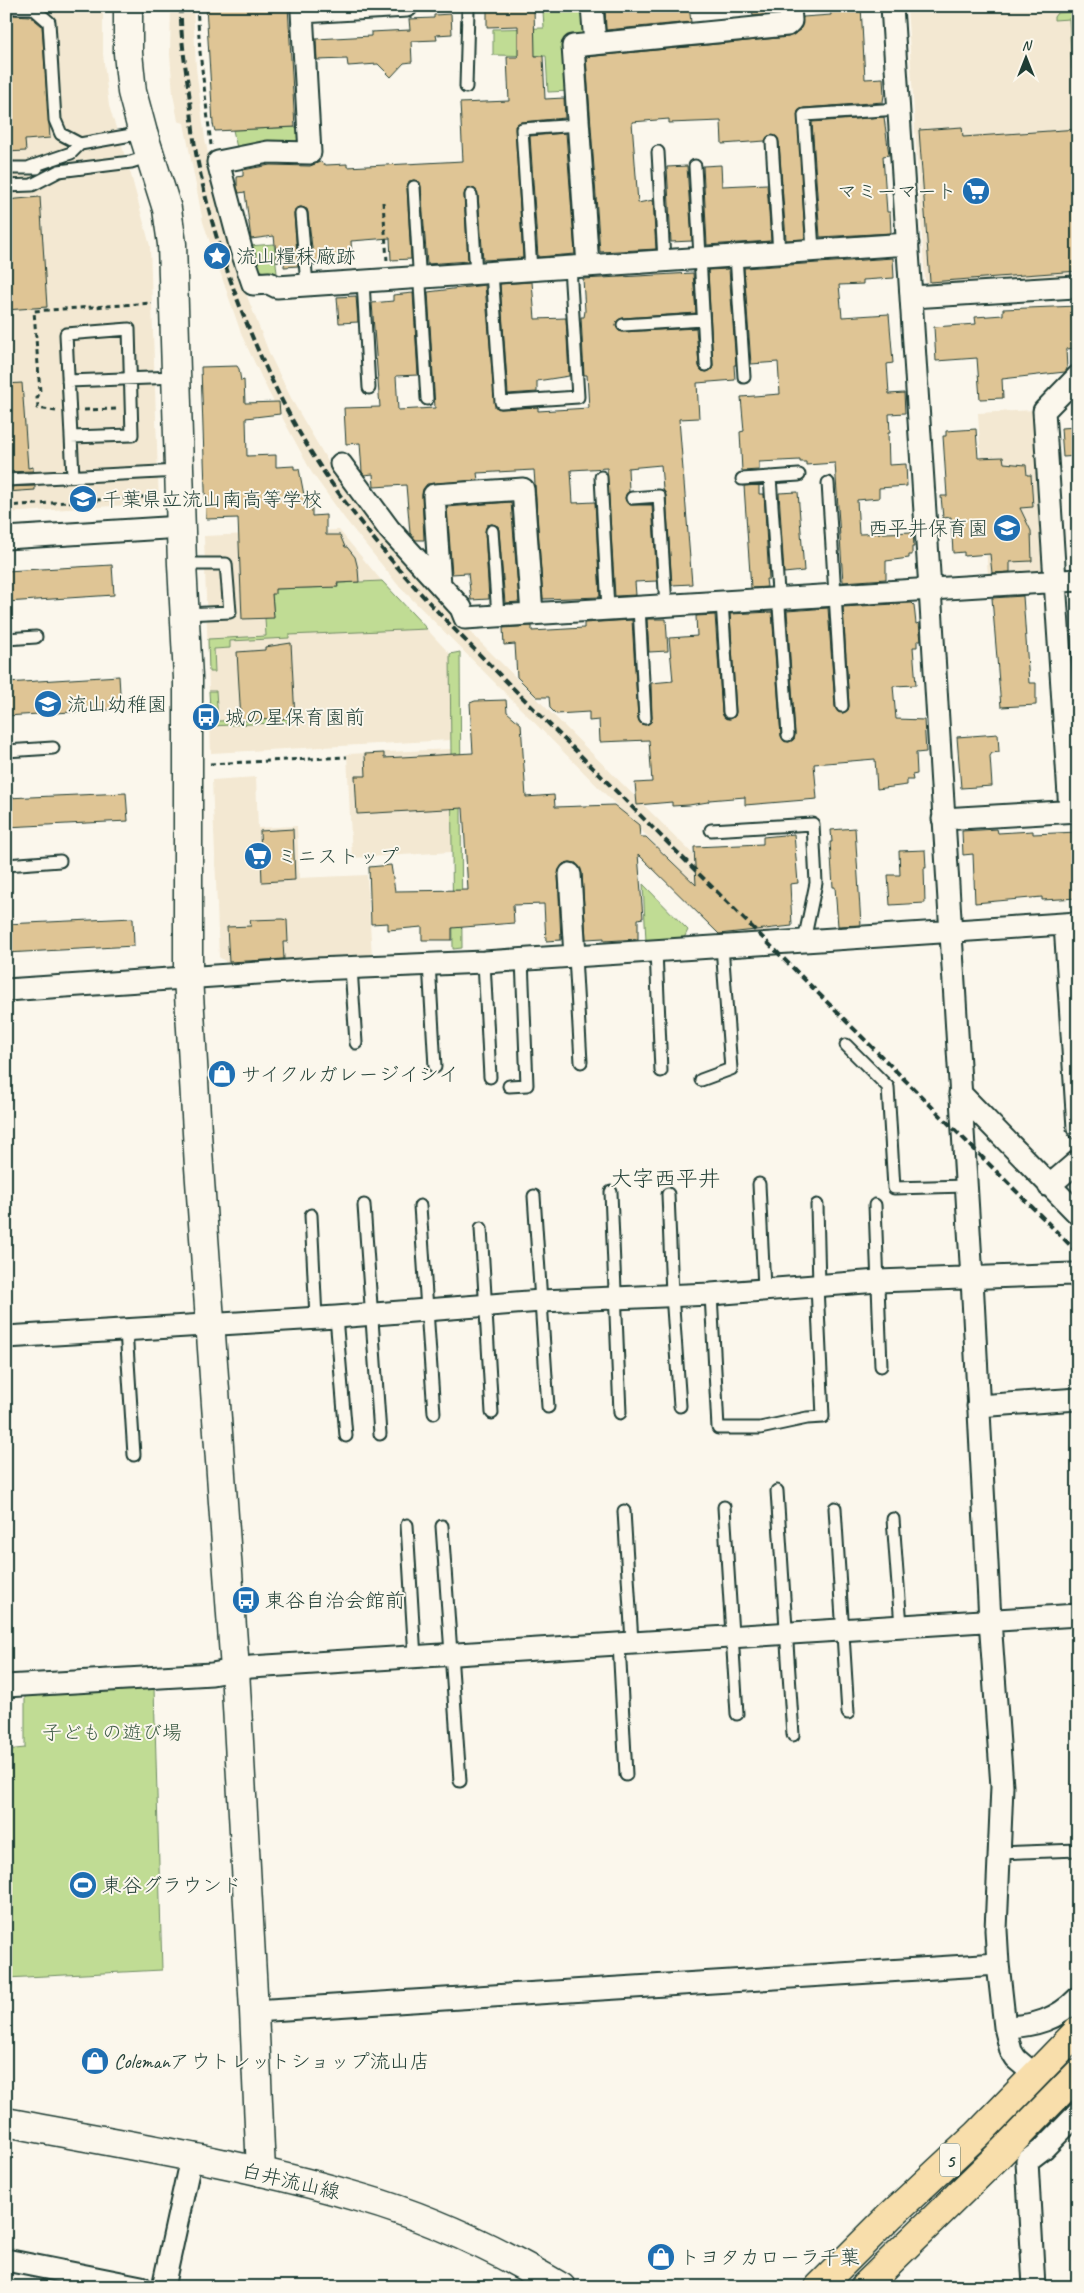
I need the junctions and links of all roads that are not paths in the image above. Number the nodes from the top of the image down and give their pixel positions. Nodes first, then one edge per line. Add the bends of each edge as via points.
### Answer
1 (128, 6) edge
2 (407, 6) edge
3 (466, 6) edge
4 (592, 6) edge
5 (790, 6) edge
6 (892, 6) edge
7 (16, 8) dead end
8 (595, 44) junction
9 (466, 87) dead end
10 (899, 109) junction
11 (578, 124) junction
12 (772, 142) dead end
13 (80, 144) junction
14 (147, 144) junction
15 (658, 152) dead end
16 (695, 166) dead end
17 (30, 167) junction
18 (6, 168) edge
19 (59, 171) junction
20 (6, 186) edge
21 (414, 187) dead end
22 (471, 195) dead end
23 (301, 214) dead end
24 (908, 244) junction
25 (813, 250) junction
26 (779, 253) junction
27 (736, 256) junction
28 (700, 258) junction
29 (664, 260) junction
30 (579, 266) junction
31 (531, 270) junction
32 (484, 273) junction
33 (419, 277) junction
34 (362, 281) junction
35 (307, 285) junction
36 (1078, 290) edge
37 (912, 297) junction
38 (703, 320) junction
39 (622, 325) dead end
40 (706, 365) dead end
41 (1078, 376) edge
42 (176, 377) junction
43 (744, 377) dead end
44 (131, 378) junction
45 (68, 381) junction
46 (369, 388) dead end
47 (427, 399) dead end
48 (71, 437) junction
49 (341, 464) dead end
50 (179, 471) junction
51 (799, 475) dead end
52 (74, 476) junction
53 (601, 477) dead end
54 (770, 477) junction
55 (742, 479) dead end
56 (6, 480) edge
57 (828, 483) dead end
58 (632, 498) dead end
59 (181, 527) junction
60 (492, 531) dead end
61 (6, 538) edge
62 (182, 564) junction
63 (1078, 580) edge
64 (1055, 582) junction
65 (440, 586) junction
66 (930, 590) junction
67 (835, 594) junction
68 (779, 598) junction
69 (722, 601) junction
70 (666, 606) junction
71 (639, 607) junction
72 (608, 609) junction
73 (185, 614) junction
74 (532, 614) junction
75 (498, 616) junction
76 (36, 637) dead end
77 (6, 639) edge
78 (842, 706) dead end
79 (729, 712) dead end
80 (645, 718) dead end
81 (788, 735) dead end
82 (52, 748) dead end
83 (6, 751) edge
84 (1074, 811) edge
85 (943, 819) junction
86 (711, 830) dead end
87 (60, 861) dead end
88 (6, 865) edge
89 (570, 874) dead end
90 (1071, 923) edge
91 (950, 930) junction
92 (804, 940) junction
93 (722, 946) junction
94 (656, 950) junction
95 (576, 956) junction
96 (522, 959) junction
97 (484, 962) junction
98 (429, 963) junction
99 (351, 967) junction
100 (188, 977) junction
101 (6, 990) edge
102 (356, 1043) dead end
103 (846, 1045) dead end
104 (581, 1062) dead end
105 (435, 1067) dead end
106 (661, 1071) dead end
107 (490, 1077) dead end
108 (701, 1080) dead end
109 (509, 1086) dead end
110 (960, 1093) junction
111 (1078, 1128) edge
112 (1078, 1161) edge
113 (759, 1184) dead end
114 (966, 1186) junction
115 (1050, 1186) junction
116 (611, 1192) dead end
117 (668, 1194) dead end
118 (534, 1196) dead end
119 (364, 1205) dead end
120 (817, 1205) dead end
121 (875, 1205) dead end
122 (420, 1206) dead end
123 (1078, 1214) edge
124 (311, 1215) dead end
125 (480, 1228) dead end
126 (1078, 1278) edge
127 (972, 1279) junction
128 (878, 1281) junction
129 (818, 1286) junction
130 (764, 1288) junction
131 (672, 1294) junction
132 (712, 1294) junction
133 (614, 1297) junction
134 (541, 1301) junction
135 (486, 1306) junction
136 (426, 1310) junction
137 (372, 1313) junction
138 (326, 1317) junction
139 (210, 1324) junction
140 (126, 1330) junction
141 (6, 1338) edge
142 (881, 1366) dead end
143 (1078, 1398) edge
144 (680, 1406) dead end
145 (978, 1406) junction
146 (548, 1407) dead end
147 (492, 1412) dead end
148 (434, 1413) dead end
149 (620, 1413) dead end
150 (380, 1434) dead end
151 (346, 1436) dead end
152 (134, 1455) dead end
153 (777, 1491) dead end
154 (724, 1507) dead end
155 (836, 1508) dead end
156 (624, 1511) dead end
157 (893, 1519) dead end
158 (407, 1525) dead end
159 (442, 1526) dead end
160 (1078, 1615) edge
161 (990, 1620) junction
162 (901, 1626) junction
163 (844, 1629) junction
164 (786, 1633) junction
165 (731, 1635) junction
166 (626, 1643) junction
167 (451, 1656) junction
168 (415, 1658) junction
169 (235, 1670) junction
170 (6, 1686) edge
171 (737, 1714) dead end
172 (848, 1714) dead end
173 (793, 1734) dead end
174 (626, 1775) dead end
175 (460, 1781) dead end
176 (1078, 1850) edge
177 (999, 1853) junction
178 (998, 1964) junction
179 (1078, 1998) edge
180 (254, 2011) junction
181 (1005, 2028) junction
182 (1078, 2031) edge
183 (1078, 2074) edge
184 (1035, 2075) junction
185 (1078, 2113) edge
186 (6, 2122) edge
187 (191, 2158) junction
188 (260, 2172) junction
189 (6, 2260) edge
190 (141, 2287) edge
191 (163, 2287) edge
192 (561, 2287) edge
193 (819, 2287) edge
194 (864, 2287) edge
195 (1034, 2287) edge

1 - 14 street via 131,82
2 - 35 street via 302,12 310,153 268,152 218,162 253,284 269,282 277,287
3 - 9 lane
4 - 8 street
5 - 8 street via 791,21 787,25
6 - 10 street
7 - 13 lane via 34,8 49,22 56,120 62,134
8 - 11 street via 573,46
10 - 24 street
10 - 25 lane via 804,115
11 - 30 street
11 - 31 lane via 522,128
12 - 26 lane
13 - 14 lane
13 - 17 lane via 71,153
14 - 19 lane via 131,162
14 - 42 street via 167,209 172,244
15 - 29 lane
16 - 28 lane
17 - 18 lane
17 - 19 lane
19 - 20 lane via 32,185
21 - 33 lane
22 - 32 lane
23 - 35 lane
24 - 25 street
24 - 37 street
25 - 26 street
26 - 27 street
27 - 28 street
27 - 43 lane
28 - 29 street
28 - 38 lane
29 - 30 street
30 - 31 street
30 - 32 lane via 578,397 501,402
31 - 32 street
32 - 33 street
33 - 34 street
33 - 47 lane
34 - 35 street
34 - 46 lane
36 - 37 street via 1075,287
37 - 66 street
38 - 39 lane
38 - 40 lane
41 - 64 street via 1044,411
42 - 44 lane
42 - 50 street
44 - 45 lane
44 - 45 lane via 129,329 66,334
44 - 48 lane via 132,434
45 - 48 lane
48 - 52 lane
49 - 65 street via 389,529
50 - 52 lane
50 - 59 street
51 - 54 lane
52 - 56 lane
53 - 72 lane
54 - 55 lane
54 - 68 lane
57 - 67 lane
58 - 70 lane via 659,496
59 - 61 street
59 - 62 street
60 - 75 lane
62 - 73 street
62 - 73 lane via 226,564 230,612
63 - 64 street
64 - 66 street
64 - 84 street
65 - 74 street via 434,495 523,489
65 - 75 street via 461,608 465,618
66 - 67 street
66 - 85 street
67 - 68 street
67 - 78 lane
68 - 69 street
68 - 81 lane
69 - 70 street
69 - 79 lane
70 - 71 street
71 - 72 street
71 - 80 lane
72 - 74 street
73 - 100 street via 189,731
74 - 75 street
76 - 77 lane
82 - 83 lane
84 - 85 street
85 - 91 street
86 - 92 lane via 813,824 816,883
87 - 88 lane
89 - 95 street
90 - 91 street
90 - 111 street
91 - 92 street
91 - 110 street
92 - 93 street
93 - 94 street
93 - 108 lane via 731,1069
94 - 95 street
94 - 106 lane
95 - 96 street
95 - 104 lane
96 - 97 street
96 - 109 lane via 527,1084
97 - 98 street
97 - 107 lane
98 - 99 street
98 - 105 lane
99 - 100 street
99 - 102 lane
100 - 101 street
100 - 139 street
103 - 114 lane via 888,1086 894,1188
110 - 114 street
110 - 115 street
112 - 115 street
113 - 130 lane
114 - 127 street
115 - 123 street
116 - 133 lane
117 - 131 lane
118 - 134 lane
119 - 137 lane
120 - 129 lane
121 - 128 lane
122 - 136 lane
124 - 138 lane
125 - 135 lane
126 - 127 street via 1073,1274
127 - 128 street
127 - 145 street
128 - 129 street
128 - 142 lane
129 - 130 street
129 - 132 lane via 823,1417 760,1428 718,1428
130 - 132 street
131 - 132 street
131 - 133 street
131 - 144 lane
133 - 134 street
133 - 149 lane
134 - 135 street
134 - 146 lane
135 - 136 street
135 - 147 lane
136 - 137 street
136 - 148 lane
137 - 138 street
137 - 150 lane
138 - 139 street
138 - 151 lane
139 - 140 street
139 - 169 street
140 - 141 street
140 - 152 lane
143 - 145 street
145 - 161 street
153 - 164 lane
154 - 165 lane
155 - 163 lane
156 - 166 lane
157 - 162 lane
158 - 168 lane
159 - 167 lane
160 - 161 street
161 - 162 street
161 - 177 street via 1002,1786
162 - 163 street
163 - 164 street
163 - 172 lane
164 - 165 street
164 - 173 lane
165 - 166 street
165 - 171 lane
166 - 167 street
166 - 174 lane
167 - 168 street
167 - 175 lane
168 - 169 street
169 - 170 street
169 - 180 street
176 - 177 lane
177 - 178 street
178 - 180 street
178 - 181 street
179 - 181 street via 1055,2018 1029,2026
180 - 188 street
181 - 184 street via 1016,2059
182 - 184 main road, 5
183 - 194 main road, 5
184 - 193 main road, 5
185 - 195 street via 1027,2161
186 - 187 street, 白井流山線
187 - 188 street, 白井流山線
187 - 191 street
188 - 192 street, 白井流山線 via 407,2213 477,2242
189 - 190 street

